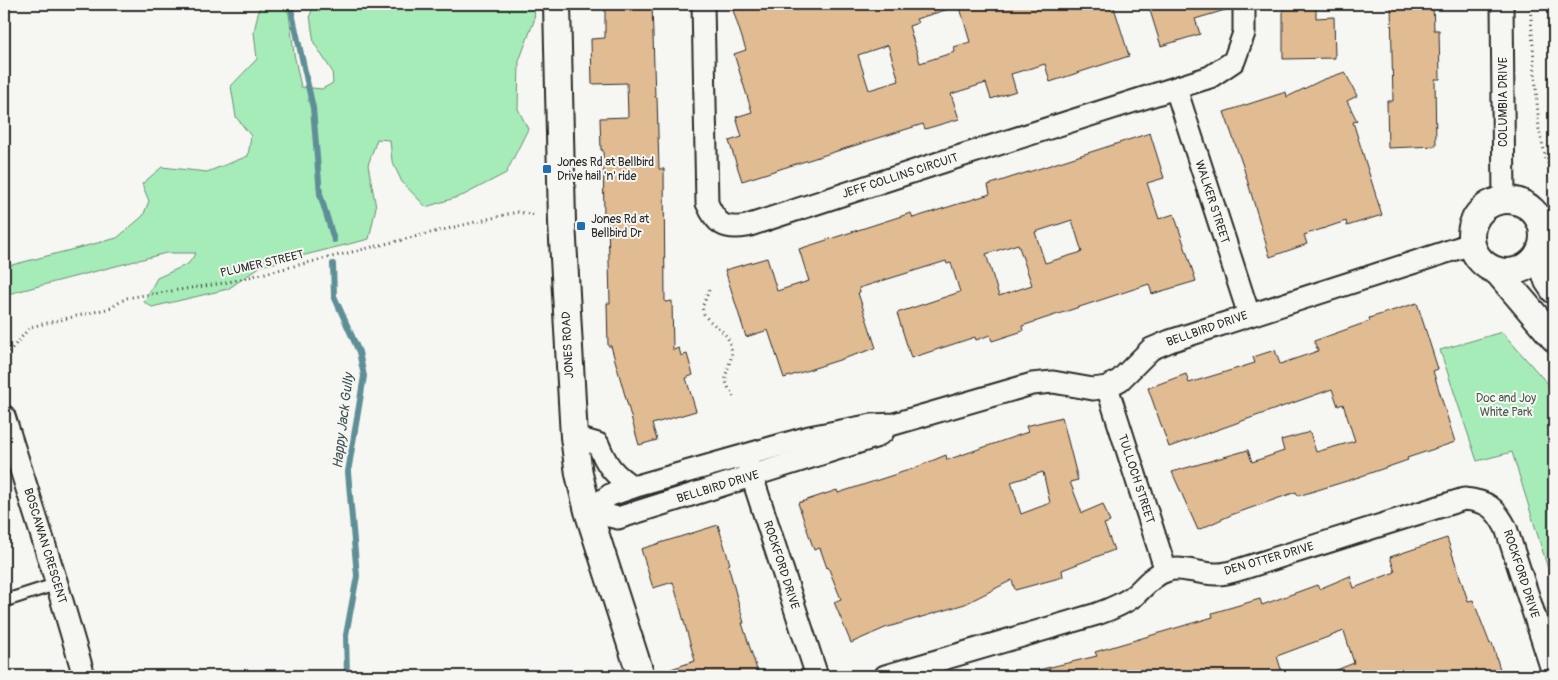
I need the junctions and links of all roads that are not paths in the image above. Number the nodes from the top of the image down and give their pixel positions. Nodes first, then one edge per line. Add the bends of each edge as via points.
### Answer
1 (556, 4) edge
2 (703, 4) edge
3 (1244, 4) edge
4 (1502, 4) edge
5 (1176, 88) junction
6 (1504, 200) junction
7 (1548, 221) edge
8 (1471, 244) junction
9 (1539, 253) junction
10 (1497, 271) junction
11 (1554, 290) edge
12 (1249, 315) junction
13 (1554, 338) edge
14 (1107, 387) junction
15 (4, 416) edge
16 (894, 424) junction
17 (574, 437) junction
18 (745, 454) junction
19 (752, 477) junction
20 (634, 487) junction
21 (1489, 505) joint
22 (588, 511) junction
23 (1166, 571) junction
24 (57, 584) junction
25 (4, 601) edge
26 (84, 676) edge
27 (641, 676) edge
28 (817, 676) edge
29 (885, 676) edge
30 (1554, 676) edge

1 - 17 street, JONES ROAD via 562,222
2 - 5 street, JEFF COLLINS CIRCUIT via 707,203 722,225 734,228
3 - 5 street, JEFF COLLINS CIRCUIT via 1244,33 1234,61 1210,77
4 - 6 street, COLUMBIA DRIVE
5 - 12 street, WALKER STREET
6 - 7 street via 1527,206
6 - 8 street via 1492,203 1474,220
7 - 9 street
8 - 10 street via 1480,261
8 - 12 street, BELLBIRD DRIVE
9 - 10 street via 1533,261 1516,271
9 - 11 street
10 - 13 street
12 - 14 street, BELLBIRD DRIVE via 1151,349 1120,380
14 - 16 street, BELLBIRD DRIVE via 1093,389 1053,382 1032,384
14 - 23 street, TULLOCH STREET
15 - 24 street, BOSCAWAN CRESCENT
16 - 18 street, BELLBIRD DRIVE via 809,437
16 - 19 street, BELLBIRD DRIVE via 875,438
17 - 20 street via 598,444 607,465
17 - 22 street, JONES ROAD
18 - 19 street, ROCKFORD DRIVE
18 - 20 street, BELLBIRD DRIVE
19 - 22 street, BELLBIRD DRIVE via 618,518
19 - 28 street, ROCKFORD DRIVE
20 - 22 street, BELLBIRD DRIVE via 610,495
21 - 23 street, DEN OTTER DRIVE via 1464,499 1218,574 1180,568
21 - 30 street, ROCKFORD DRIVE via 1506,528
22 - 27 street, JONES ROAD
23 - 29 street via 1151,578 1135,594 1112,608
24 - 25 lane
24 - 26 street, BOSCAWAN CRESCENT

